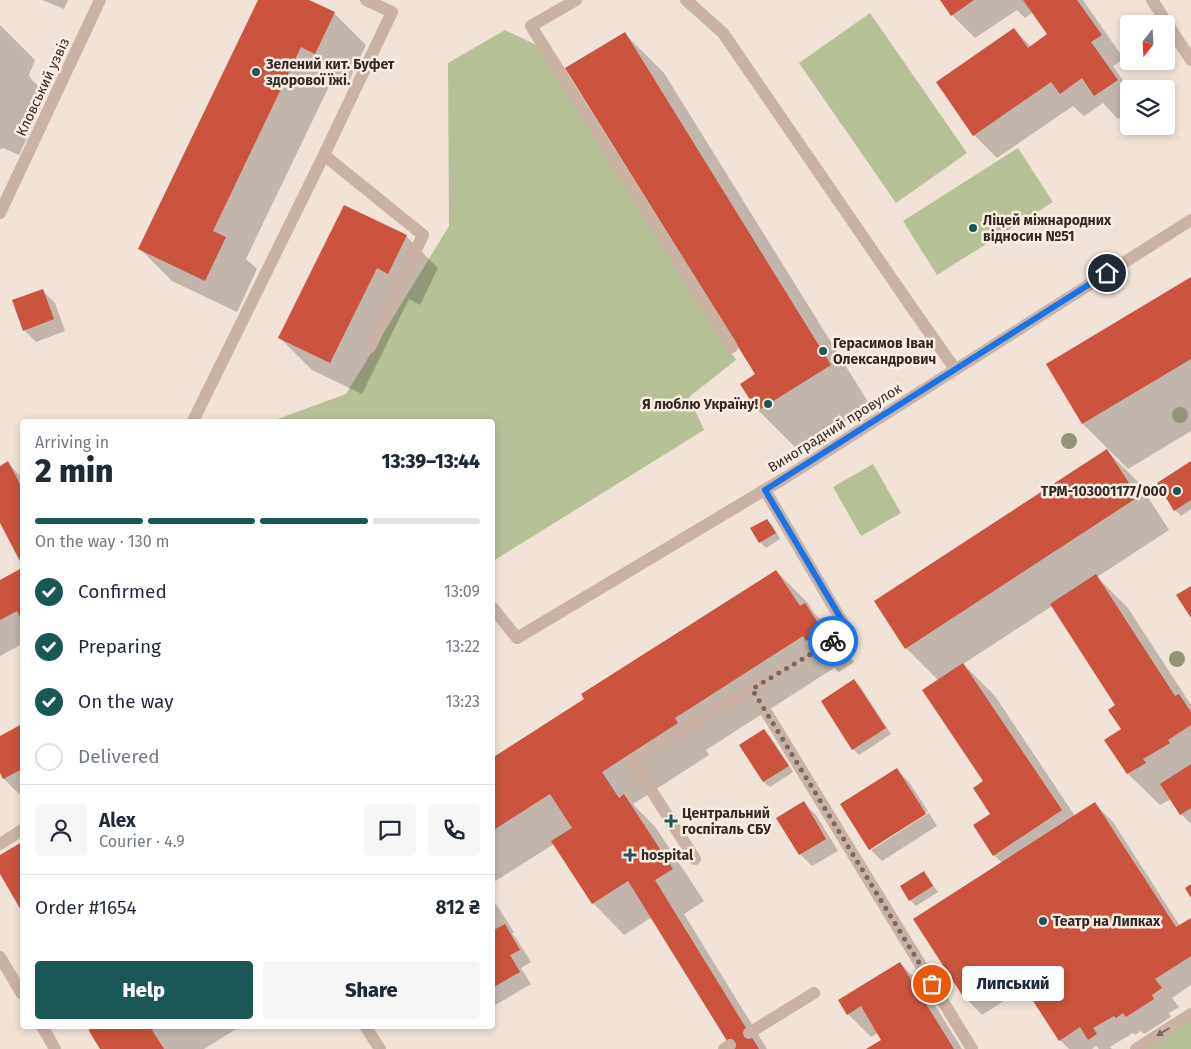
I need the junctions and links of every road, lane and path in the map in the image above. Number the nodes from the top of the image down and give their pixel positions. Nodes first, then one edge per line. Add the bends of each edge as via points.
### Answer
1 (100, 0) edge
2 (366, 0) edge
3 (576, 0) edge
4 (686, 0) edge
5 (1152, 0) edge
6 (1191, 60) edge
7 (324, 155) junction
8 (0, 213) edge
9 (1191, 220) edge
10 (370, 347) dead end
11 (732, 347) dead end
12 (955, 369) junction
13 (194, 419) edge
14 (765, 490) junction
15 (495, 610) edge
16 (752, 689) junction
17 (20, 831) edge
18 (0, 844) edge
19 (695, 859) dead end
20 (0, 957) edge
21 (20, 991) edge
22 (814, 993) dead end
23 (1191, 1014) edge
24 (44, 1029) edge
25 (367, 1029) edge
26 (749, 1033) dead end
27 (56, 1049) edge
28 (380, 1049) edge
29 (972, 1049) edge
30 (1136, 1049) edge

1 - 8 street, Кловський узвіз
2 - 7 street via 392,12
3 - 11 street via 531,26
4 - 12 street via 723,33
5 - 6 street
7 - 10 street via 423,235
7 - 13 street
9 - 12 street, Виноградний провулок
12 - 14 street, Виноградний провулок
14 - 15 street, Виноградний провулок via 517,638
14 - 16 street via 843,622 842,635
16 - 19 street via 632,760
16 - 29 street
17 - 18 street
20 - 21 street
22 - 26 street
23 -> 30 street
24 - 27 street
25 - 28 street

